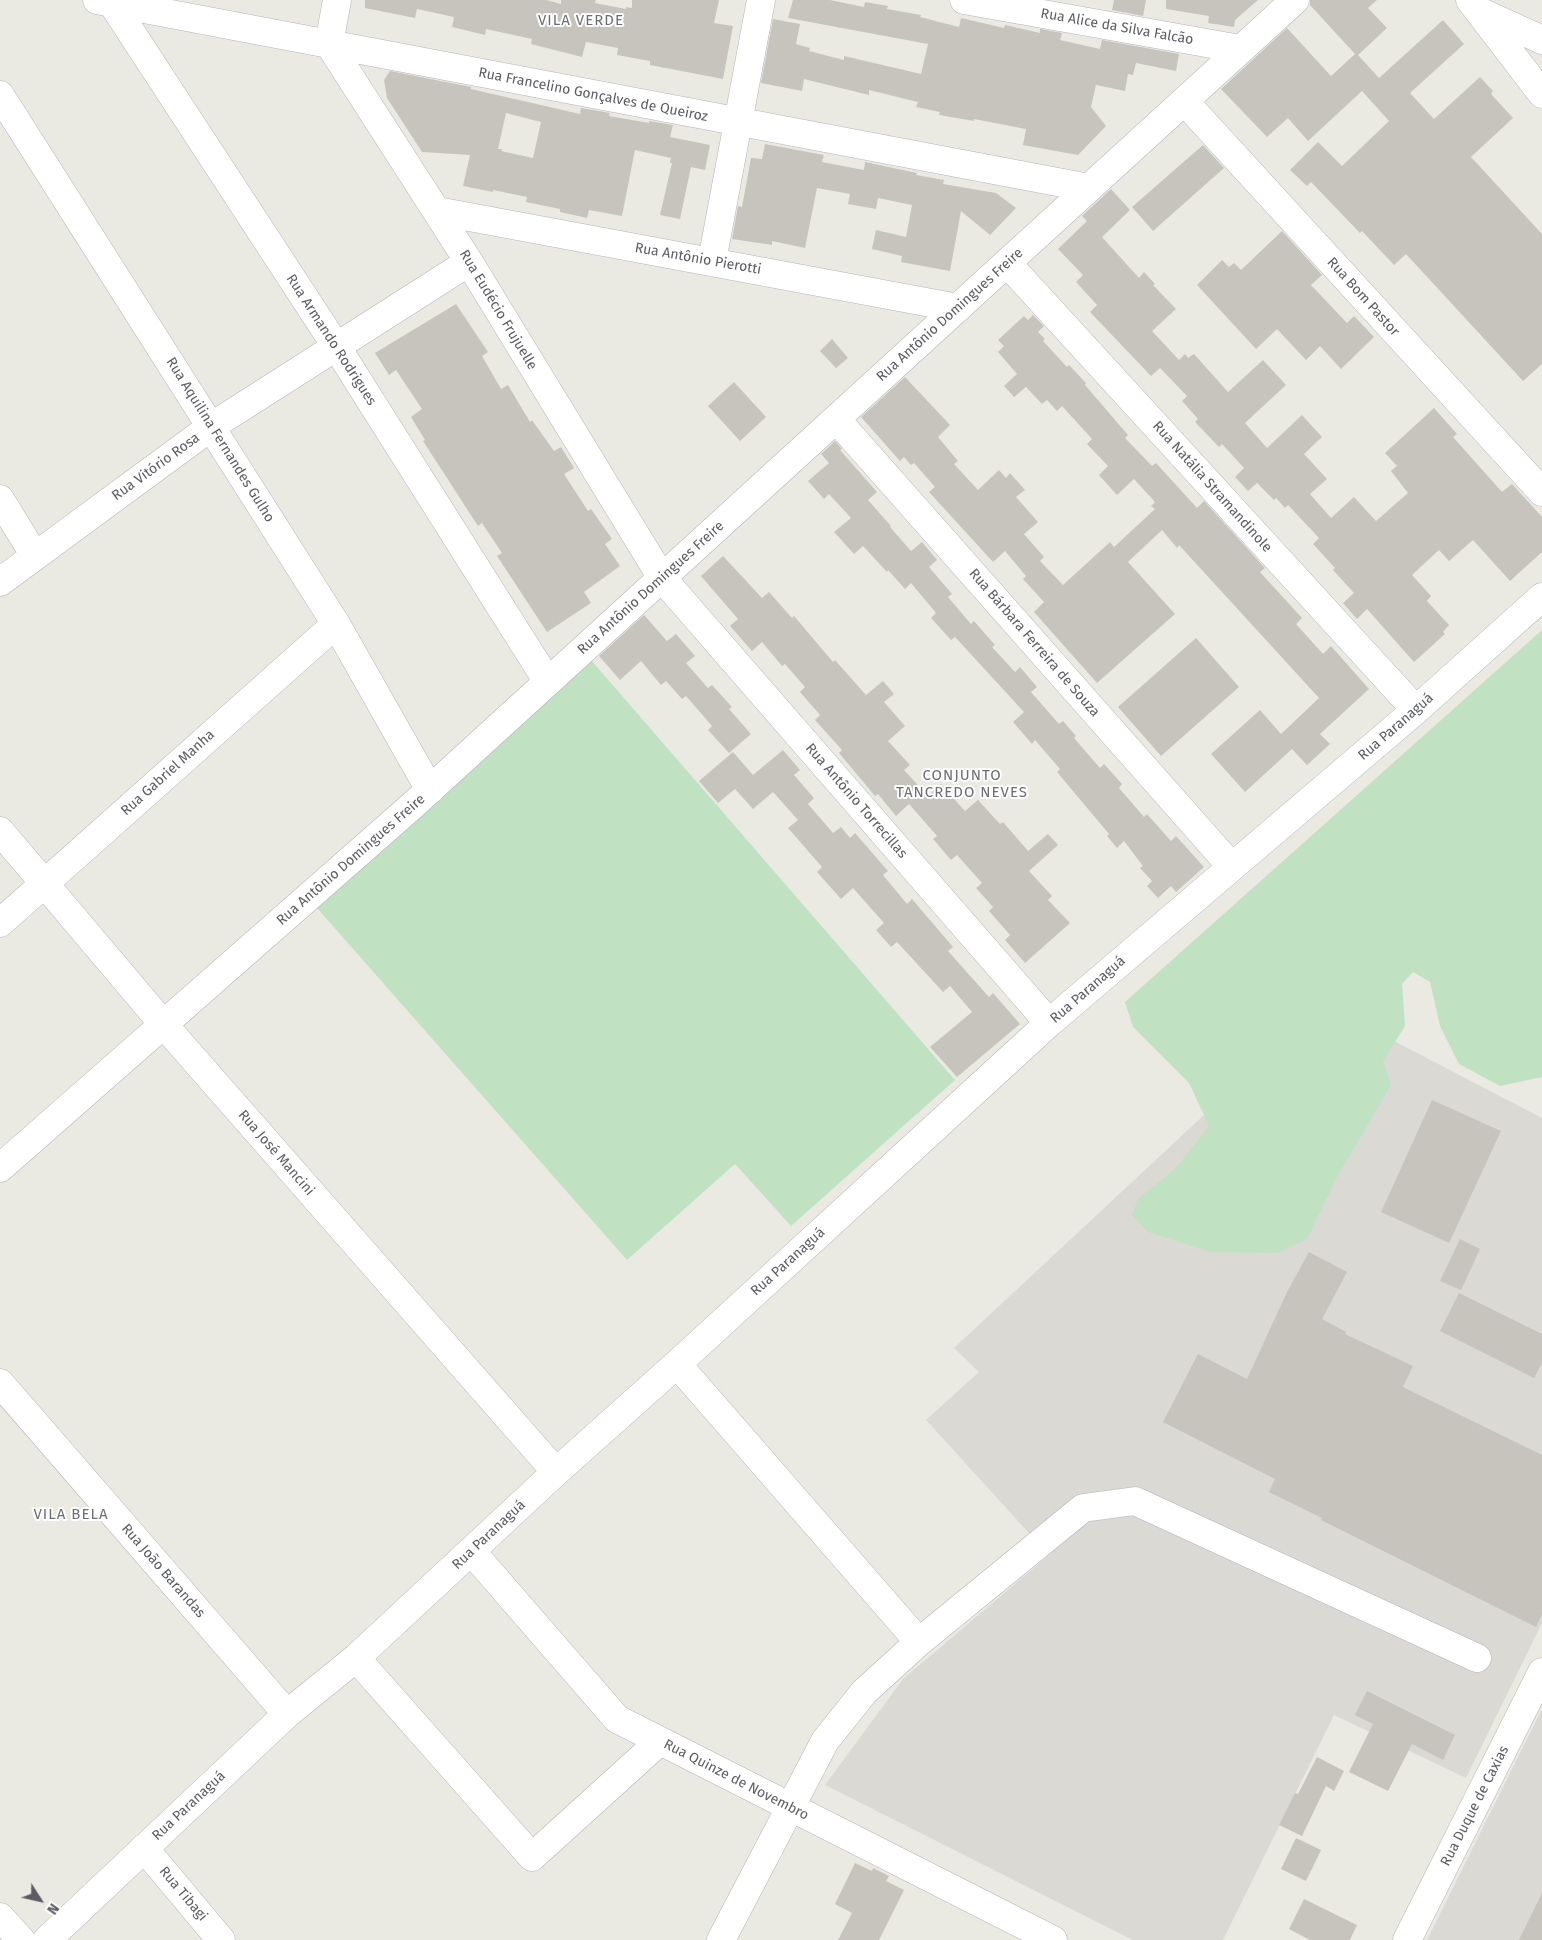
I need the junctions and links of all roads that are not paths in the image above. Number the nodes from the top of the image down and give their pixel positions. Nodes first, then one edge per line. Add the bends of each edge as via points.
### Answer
1 (337, 0) edge
2 (761, 0) edge
3 (964, 0) edge
4 (1295, 0) edge
5 (106, 1) edge
6 (1475, 6) edge
7 (1542, 40) edge
8 (329, 44) junction
9 (1240, 49) junction
10 (1542, 94) edge
11 (0, 95) edge
12 (1185, 102) junction
13 (740, 122) junction
14 (1089, 188) junction
15 (437, 211) junction
16 (712, 261) junction
17 (469, 262) junction
18 (1008, 263) junction
19 (958, 308) junction
20 (336, 346) junction
21 (836, 419) junction
22 (212, 426) junction
23 (1542, 492) edge
24 (0, 498) edge
25 (35, 556) junction
26 (662, 578) junction
27 (0, 582) edge
28 (1542, 597) edge
29 (336, 624) junction
30 (548, 682) junction
31 (1416, 710) junction
32 (430, 790) junction
33 (0, 831) edge
34 (1232, 867) junction
35 (44, 883) junction
36 (0, 923) edge
37 (1049, 1023) junction
38 (164, 1025) junction
39 (0, 1168) edge
40 (678, 1364) junction
41 (0, 1383) edge
42 (556, 1472) junction
43 (472, 1552) junction
44 (919, 1642) junction
45 (356, 1658) junction
46 (1477, 1658) dead end
47 (1542, 1672) edge
48 (287, 1714) junction
49 (660, 1741) junction
50 (790, 1808) junction
51 (144, 1848) junction
52 (0, 1917) edge
53 (1048, 1939) edge
54 (21, 1940) edge
55 (46, 1940) edge
56 (221, 1940) edge
57 (721, 1940) edge
58 (1408, 1940) edge

1 - 8 street
2 - 13 street
3 - 9 street, Rua Alice da Silva Falcão
4 - 9 street, Rua Antônio Domingues Freire
5 - 8 street, Rua Francelino Gonçalves de Queiroz
5 - 20 street, Rua Armando Rodrigues
6 - 7 street
6 - 10 street
8 - 13 street, Rua Francelino Gonçalves de Queiroz
8 - 15 street, Rua Eudécio Frujuelle
9 - 12 street, Rua Antônio Domingues Freire
11 - 22 street, Rua Aquilina Fernandes Gulho
12 - 14 street, Rua Antônio Domingues Freire
12 - 23 street, Rua Bom Pastor
13 - 14 street, Rua Francelino Gonçalves de Queiroz
13 - 16 street
14 - 18 street, Rua Antônio Domingues Freire
15 - 16 street, Rua Antônio Pierotti
15 - 17 street, Rua Eudécio Frujuelle
16 - 19 street, Rua Antônio Pierotti
17 - 20 street, Rua Vitório Rosa
17 - 26 street, Rua Eudécio Frujuelle
18 - 19 street, Rua Antônio Domingues Freire
18 - 31 street, Rua Natália Stramandinole
19 - 21 street, Rua Antônio Domingues Freire
20 - 22 street, Rua Vitório Rosa
20 - 30 street, Rua Armando Rodrigues
21 - 26 street, Rua Antônio Domingues Freire
21 - 34 street, Rua Bárbara Ferreira de Souza
22 - 25 street, Rua Vitório Rosa
22 - 29 street, Rua Aquilina Fernandes Gulho
24 - 25 street
25 - 27 street, Rua Vitório Rosa
26 - 30 street, Rua Antônio Domingues Freire
26 - 37 street, Rua Antônio Torrecillas
28 - 31 street, Rua Paranaguá
29 - 32 street, Rua Aquilina Fernandes Gulho
29 - 35 street, Rua Gabriel Manha
30 - 32 street, Rua Antônio Domingues Freire
31 - 34 street, Rua Paranaguá
32 - 38 street, Rua Antônio Domingues Freire
33 - 35 street, Rua José Mancini
34 - 37 street, Rua Paranaguá
35 - 36 street, Rua Gabriel Manha
35 - 38 street, Rua José Mancini
37 - 40 street, Rua Paranaguá
38 - 39 street, Rua Antônio Domingues Freire
38 - 42 street, Rua José Mancini
40 - 42 street, Rua Paranaguá
40 - 44 street
41 - 48 street, Rua João Barandas
42 - 43 street, Rua Paranaguá
43 - 45 street, Rua Paranaguá
43 - 49 street, Rua Quinze de Novembro via 617,1718
44 - 46 street via 1083,1508 1135,1501
44 - 50 street via 864,1692 825,1741
45 - 48 street, Rua Paranaguá
45 - 49 street via 532,1857
47 - 58 street, Rua Duque de Caxias
48 - 51 street, Rua Paranaguá
49 - 50 street, Rua Quinze de Novembro
50 - 53 street, Rua Quinze de Novembro
50 - 57 street
51 - 55 street, Rua Paranaguá
51 - 56 street, Rua Tibagi
52 - 54 street

